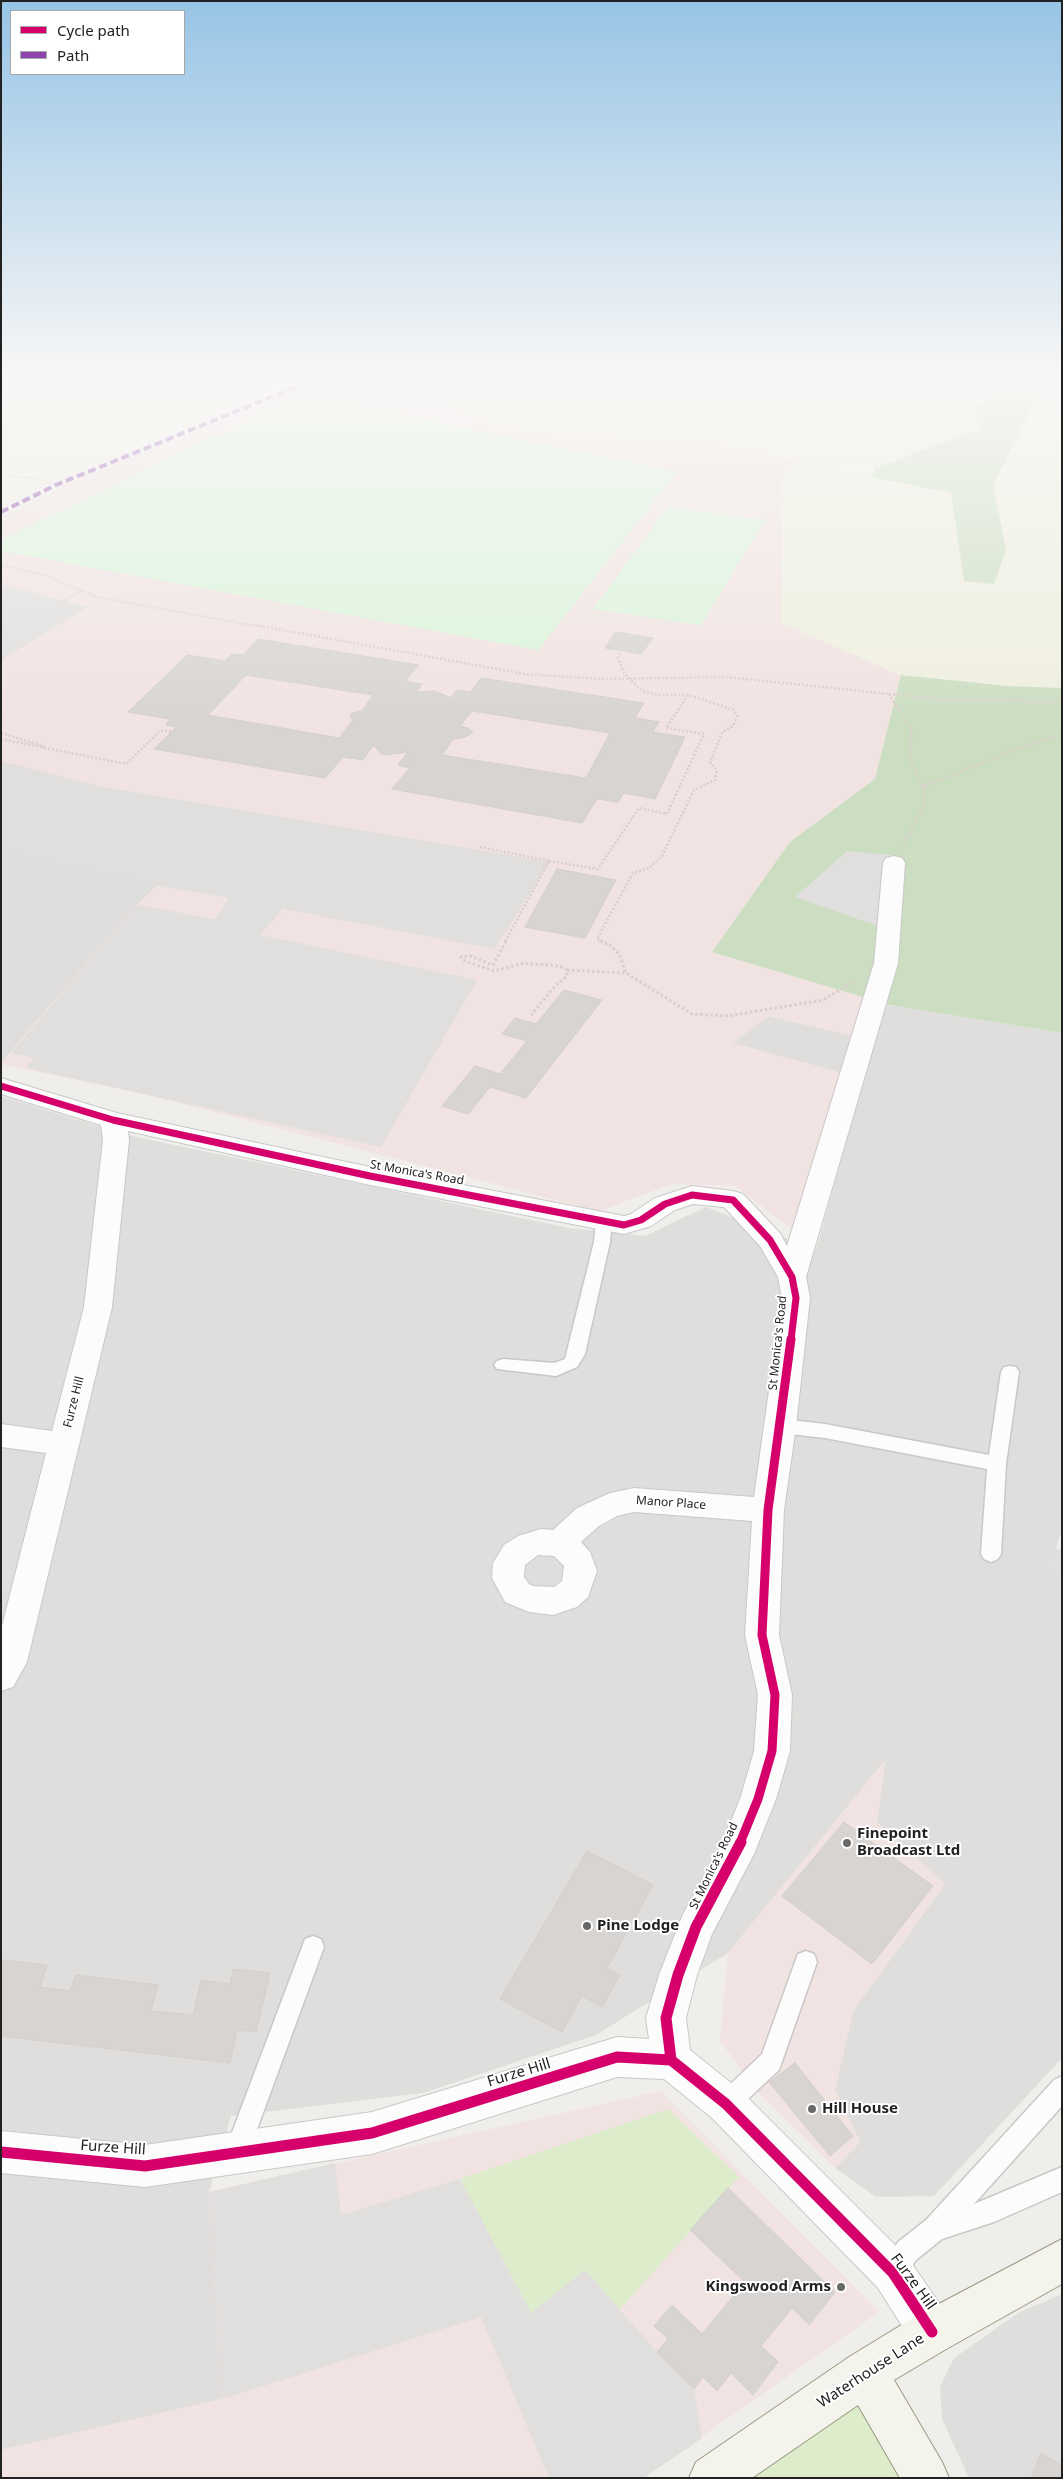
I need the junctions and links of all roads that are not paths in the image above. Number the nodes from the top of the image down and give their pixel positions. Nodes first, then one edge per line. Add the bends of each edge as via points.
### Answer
1 (894, 863) road end
2 (1, 1086) edge
3 (113, 1120) junction
4 (604, 1221) junction
5 (792, 1277) junction
6 (503, 1364) dead end
7 (1010, 1372) dead end
8 (781, 1426) junction
9 (1, 1435) edge
10 (64, 1444) junction
11 (997, 1464) junction
12 (768, 1510) junction
13 (559, 1545) dead end
14 (991, 1554) dead end
15 (1, 1677) edge
16 (313, 1947) dead end
17 (806, 1962) dead end
18 (671, 2060) junction
19 (1062, 2088) edge
20 (726, 2104) junction
21 (1, 2152) edge
22 (236, 2153) junction
23 (1062, 2180) edge
24 (935, 2229) junction
25 (1062, 2260) edge
26 (893, 2273) junction
27 (932, 2332) junction
28 (865, 2373) junction
29 (712, 2478) edge
30 (926, 2478) edge

1 - 5 street via 886,963
2 - 3 street, St Monica's Road
3 - 4 street, St Monica's Road via 370,1176
3 - 10 street, Furze Hill via 116,1140 98,1307
4 - 5 street, St Monica's Road via 624,1225 641,1220 665,1204 692,1195 733,1200 770,1240
4 - 6 lane via 576,1354 571,1363 556,1370
5 - 8 street, St Monica's Road via 796,1298
7 - 11 lane
8 - 11 lane via 825,1431
8 - 12 street, St Monica's Road
9 - 10 street
10 - 15 street, Furze Hill via 10,1662
11 - 14 lane
12 - 13 street, Manor Place via 634,1500 610,1505 588,1517
12 - 18 street, St Monica's Road via 762,1635 775,1695 772,1751 758,1799 736,1854 696,1927 678,1975 666,2018
16 - 22 lane
17 - 20 lane via 771,2062
18 - 20 street, Furze Hill
18 - 22 street, Furze Hill via 617,2057 372,2133
19 - 24 lane
20 - 26 street, Furze Hill
21 - 22 street, Furze Hill via 145,2166
23 - 24 lane via 994,2210
24 - 26 lane via 907,2251
25 - 27 main road, Waterhouse Lane
26 - 27 street, Furze Hill
27 - 28 main road, Waterhouse Lane
28 - 29 main road, Waterhouse Lane
28 - 30 main road

